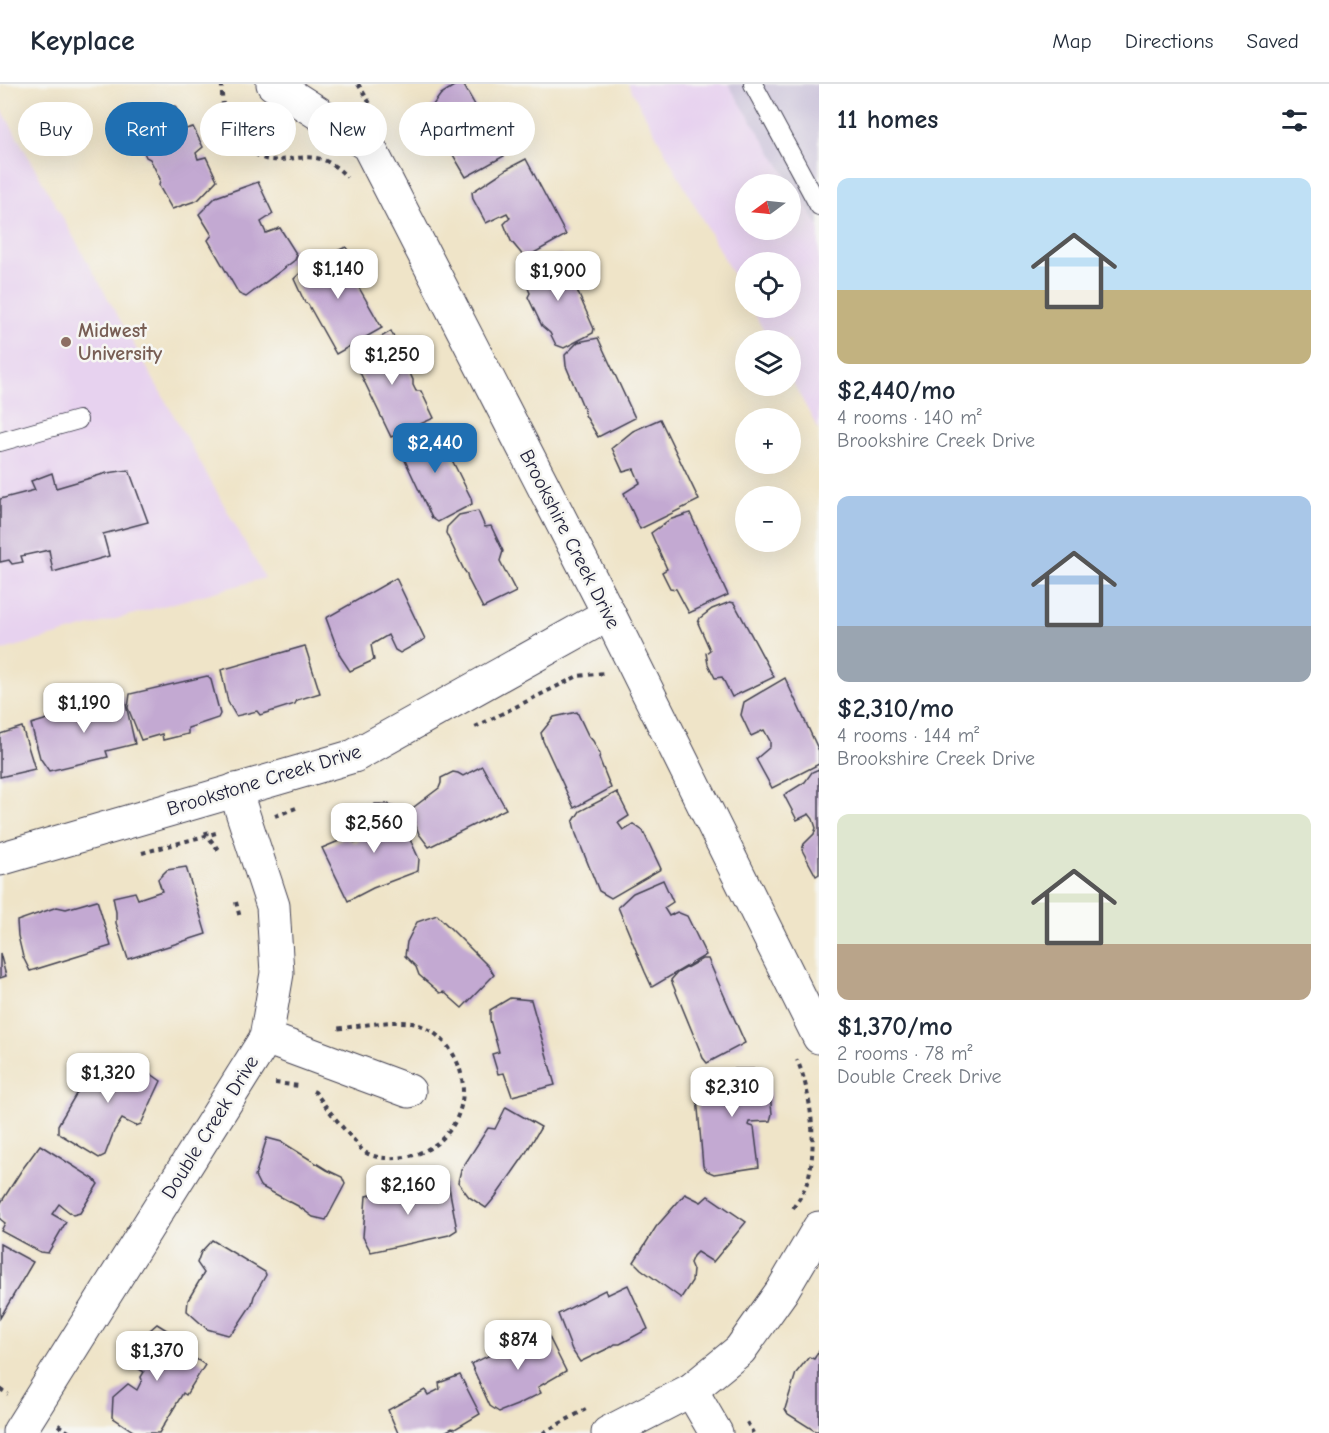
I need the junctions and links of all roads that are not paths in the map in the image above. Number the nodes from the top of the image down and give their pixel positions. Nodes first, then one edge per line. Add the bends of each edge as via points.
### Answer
1 (273, 84) edge
2 (753, 84) edge
3 (819, 206) edge
4 (78, 420) dead end
5 (0, 442) edge
6 (609, 614) junction
7 (235, 790) junction
8 (0, 859) edge
9 (266, 1038) junction
10 (806, 1045) edge
11 (409, 1091) dead end
12 (819, 1228) edge
13 (691, 1390) junction
14 (11, 1419) edge
15 (601, 1419) edge
16 (716, 1433) edge

1 - 6 street, Brookshire Creek Drive via 369,145
2 - 3 lane
4 - 5 lane
6 - 7 street, Brookstone Creek Drive via 354,756
6 - 10 street, Brookshire Creek Drive
7 - 8 street, Brookstone Creek Drive
7 - 9 street, Double Creek Drive via 273,906 276,973
9 - 11 street
9 - 14 street, Double Creek Drive
12 - 13 street via 782,1291 740,1350
13 - 15 street
13 - 16 street

